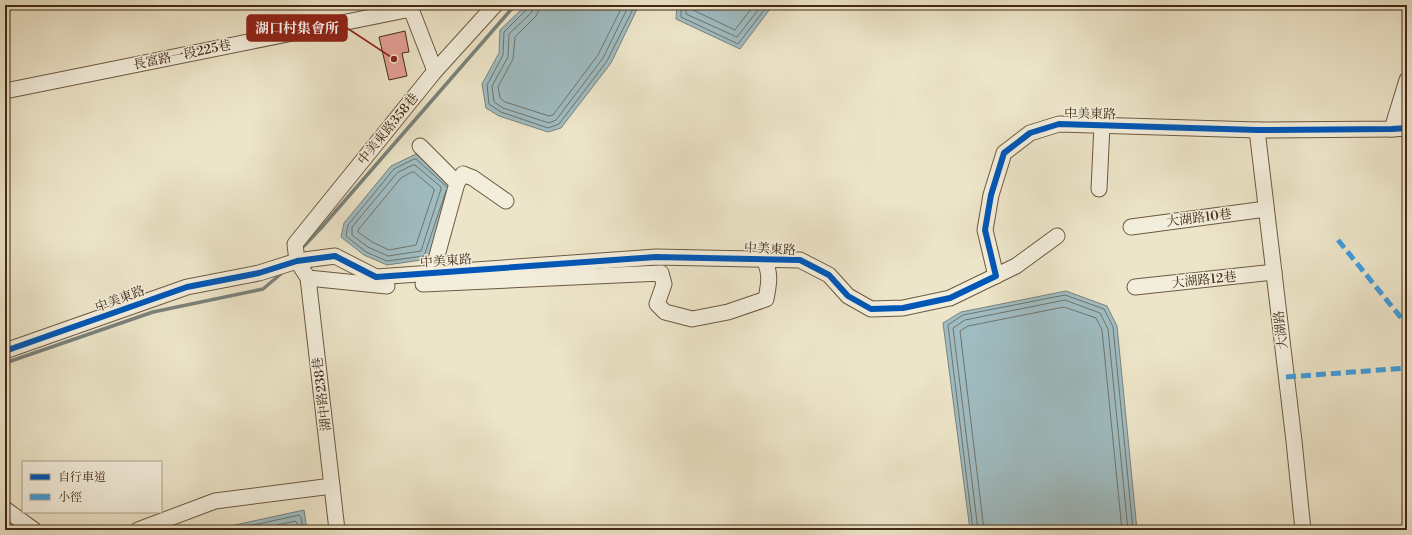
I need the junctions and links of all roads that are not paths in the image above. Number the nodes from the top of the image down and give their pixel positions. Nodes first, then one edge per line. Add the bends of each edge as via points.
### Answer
1 (495, 5) edge
2 (435, 71) junction
3 (1407, 80) edge
4 (5, 91) edge
5 (1102, 126) junction
6 (1407, 128) edge
7 (1392, 129) junction
8 (1257, 130) junction
9 (420, 146) dead end
10 (458, 183) junction
11 (1099, 189) dead end
12 (506, 201) dead end
13 (1266, 209) junction
14 (1131, 227) dead end
15 (1057, 236) dead end
16 (764, 259) junction
17 (297, 261) junction
18 (1274, 272) junction
19 (432, 274) junction
20 (996, 276) junction
21 (308, 278) junction
22 (1135, 287) dead end
23 (5, 351) edge
24 (332, 486) junction
25 (5, 508) edge
26 (34, 530) edge
27 (138, 530) edge
28 (337, 530) edge
29 (1303, 530) edge

1 - 2 street, 中美東路358巷
2 - 4 street, 長富路一段225巷 via 411,9
2 - 17 street, 中美東路358巷 via 295,244
3 - 7 street
5 - 8 street, 中美東路
5 - 11 street
5 - 20 street, 中美東路 via 1059,124 1030,133 1004,153 991,195 985,230
6 - 7 street, 中美東路
7 - 8 street, 中美東路
8 - 13 street, 大湖路
9 - 10 street
10 - 12 street via 463,174
10 - 19 street
13 - 14 street, 大湖路10巷
13 - 18 street, 大湖路
15 - 20 street via 1016,266
16 - 19 street, 中美東路 via 656,257
16 - 20 street, 中美東路 via 800,260 829,275 848,296 871,308 903,308 950,298
16 - 21 street via 770,282 766,299 728,312 692,319 665,312 657,304 664,284 661,273 388,286
17 - 19 street, 中美東路 via 335,256 376,277
17 - 21 street, 湖中路238巷
17 - 23 street, 中美東路 via 260,273 186,287
18 - 22 street, 大湖路12巷
18 - 29 street, 大湖路
21 - 24 street, 湖中路238巷
24 - 27 street via 215,501
24 - 28 street, 湖中路238巷
25 - 26 street

